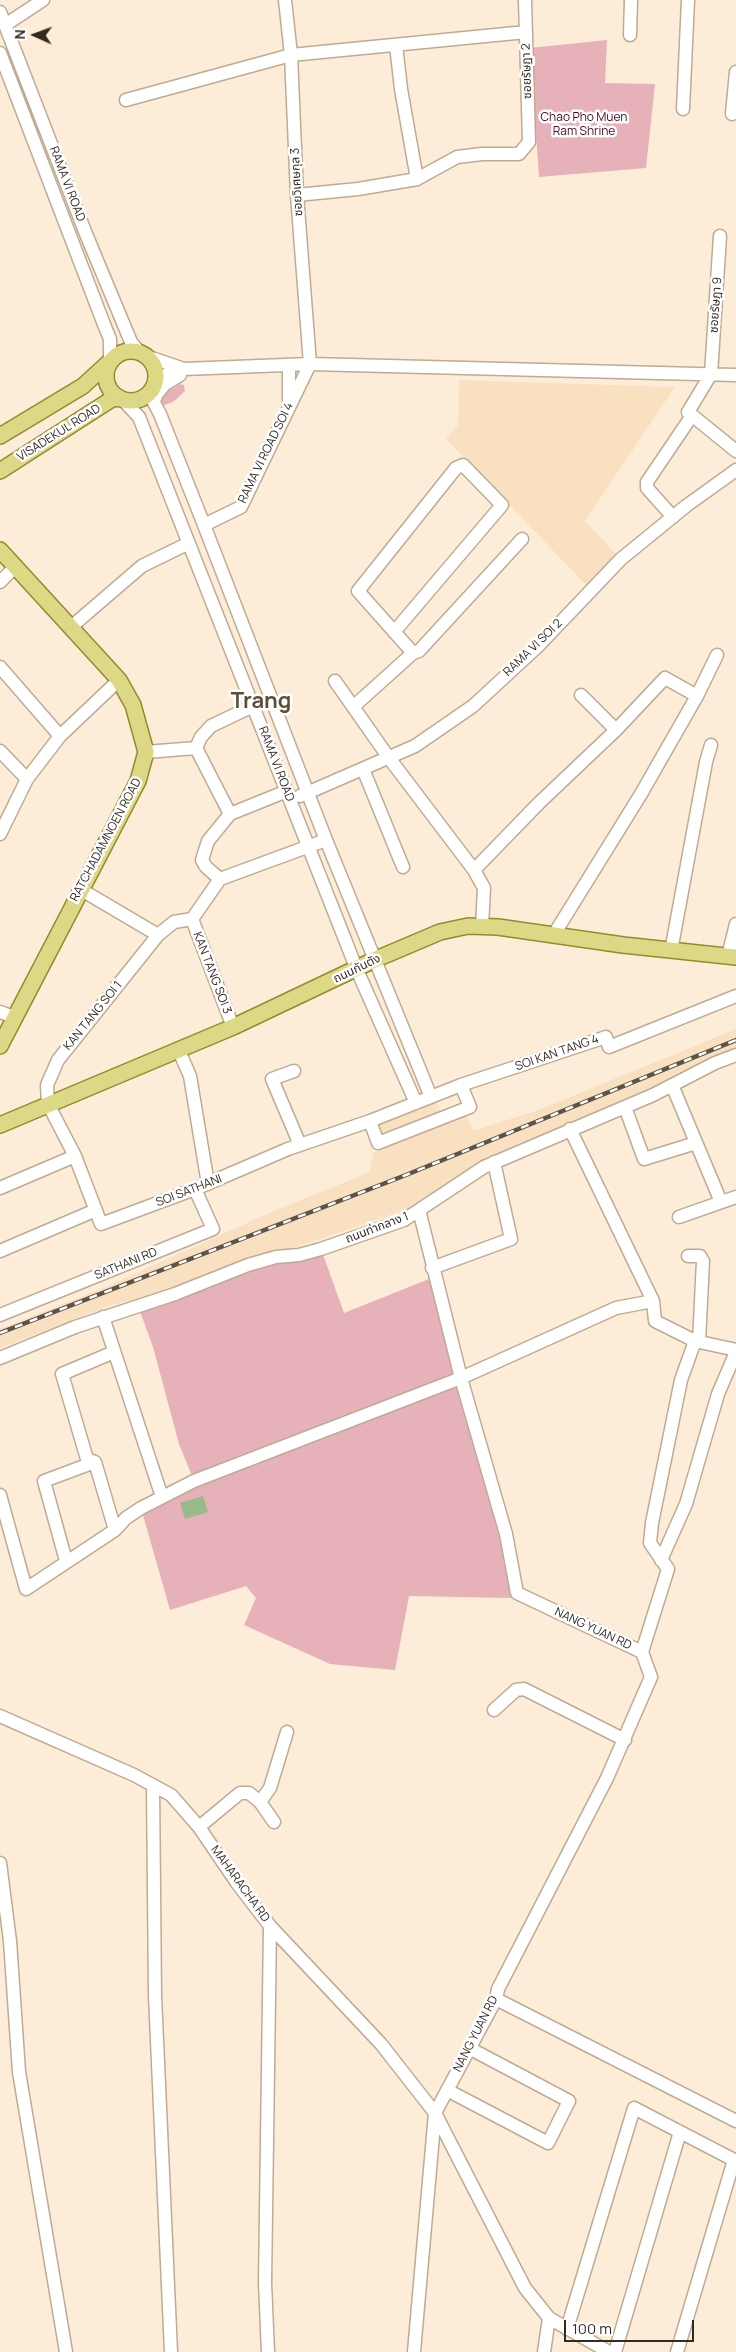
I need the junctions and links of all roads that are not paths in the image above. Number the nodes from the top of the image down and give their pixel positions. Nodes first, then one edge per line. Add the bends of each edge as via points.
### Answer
1 (43, 0) edge
2 (285, 0) edge
3 (525, 0) edge
4 (631, 0) edge
5 (688, 0) edge
6 (0, 12) edge
7 (5, 25) junction
8 (526, 32) junction
9 (630, 35) dead end
10 (396, 45) junction
11 (0, 53) edge
12 (291, 55) junction
13 (736, 72) edge
14 (126, 100) dead end
15 (682, 109) dead end
16 (732, 114) dead end
17 (417, 179) junction
18 (298, 195) junction
19 (720, 236) dead end
20 (143, 354) junction
21 (110, 362) junction
22 (310, 364) junction
23 (289, 365) junction
24 (184, 369) junction
25 (711, 374) junction
26 (736, 375) edge
27 (156, 378) junction
28 (152, 397) junction
29 (121, 399) junction
30 (289, 405) junction
31 (691, 417) junction
32 (0, 436) edge
33 (736, 451) edge
34 (736, 470) edge
35 (0, 471) edge
36 (673, 517) junction
37 (204, 525) junction
38 (522, 539) dead end
39 (189, 543) junction
40 (0, 550) edge
41 (16, 566) junction
42 (0, 582) edge
43 (71, 627) junction
44 (394, 632) junction
45 (413, 653) junction
46 (716, 655) dead end
47 (0, 667) edge
48 (119, 680) junction
49 (335, 681) dead end
50 (581, 695) dead end
51 (698, 696) junction
52 (253, 706) junction
53 (353, 707) junction
54 (616, 730) junction
55 (60, 736) junction
56 (711, 745) dead end
57 (196, 748) junction
58 (0, 750) edge
59 (146, 752) junction
60 (389, 758) junction
61 (362, 770) junction
62 (27, 779) junction
63 (308, 793) junction
64 (288, 796) junction
65 (230, 814) junction
66 (0, 834) edge
67 (326, 840) junction
68 (308, 847) junction
69 (403, 867) dead end
70 (474, 870) junction
71 (220, 879) junction
72 (80, 889) junction
73 (192, 919) junction
74 (736, 924) edge
75 (482, 926) junction
76 (158, 935) junction
77 (553, 936) junction
78 (672, 951) junction
79 (732, 956) edge
80 (374, 960) junction
81 (357, 970) junction
82 (736, 996) edge
83 (7, 1014) edge
84 (233, 1027) junction
85 (0, 1046) edge
86 (179, 1051) junction
87 (736, 1055) edge
88 (294, 1071) dead end
89 (462, 1085) junction
90 (672, 1085) junction
91 (431, 1097) junction
92 (416, 1103) junction
93 (48, 1104) junction
94 (625, 1107) junction
95 (399, 1110) joint
96 (370, 1121) junction
97 (0, 1125) edge
98 (570, 1129) junction
99 (696, 1143) junction
100 (300, 1145) junction
101 (75, 1156) junction
102 (494, 1162) junction
103 (208, 1184) junction
104 (0, 1188) edge
105 (195, 1189) junction
106 (736, 1197) edge
107 (721, 1202) junction
108 (96, 1210) junction
109 (419, 1210) junction
110 (679, 1217) dead end
111 (0, 1251) edge
112 (688, 1256) dead end
113 (432, 1268) junction
114 (652, 1301) junction
115 (0, 1315) edge
116 (104, 1318) junction
117 (697, 1341) junction
118 (736, 1351) edge
119 (114, 1352) junction
120 (0, 1358) edge
121 (461, 1378) junction
122 (95, 1462) junction
123 (0, 1496) edge
124 (162, 1498) junction
125 (115, 1530) junction
126 (661, 1560) junction
127 (66, 1561) junction
128 (642, 1652) junction
129 (494, 1710) dead end
130 (0, 1716) edge
131 (287, 1732) dead end
132 (625, 1740) junction
133 (153, 1786) junction
134 (260, 1802) junction
135 (274, 1822) dead end
136 (199, 1827) junction
137 (0, 1862) edge
138 (270, 1926) junction
139 (496, 1999) junction
140 (469, 2048) junction
141 (447, 2090) junction
142 (435, 2113) junction
143 (736, 2121) edge
144 (680, 2132) junction
145 (549, 2318) junction
146 (567, 2329) junction
147 (66, 2352) edge
148 (171, 2352) edge
149 (268, 2352) edge
150 (414, 2352) edge
151 (544, 2352) edge
152 (609, 2352) edge
153 (615, 2352) edge
154 (677, 2352) edge

1 - 7 street
2 - 12 street, ซอยวิเศษกุล 3
3 - 8 street, ซอยรัษฏา 2
4 - 9 street
5 - 15 street
6 - 7 street, RAMA VI ROAD
7 - 20 street, RAMA VI ROAD via 131,342
8 - 10 street
8 - 17 street, ซอยรัษฏา 2 via 530,142 519,154 457,157
10 - 12 street
10 - 17 street via 400,89
11 - 21 street, RAMA VI ROAD via 110,339
12 - 14 street
12 - 18 street, ซอยวิเศษกุล 3
13 - 16 street
17 - 18 street via 358,190
18 - 22 street, ซอยวิเศษกุล 3
19 - 25 street, ซอยรัษฎา 9
20 - 21 main road via 130,350
20 - 24 street
20 - 27 main road via 155,369
21 - 29 main road via 106,369 108,386
21 - 32 main road via 83,386
22 - 23 street
22 - 25 street
22 - 30 street, RAMA VI ROAD SOI 4
23 - 24 street
23 - 30 street
24 - 27 street
24 - 28 street via 178,378 165,384
25 - 26 street
25 - 31 street via 688,408
27 - 28 main road
28 - 29 main road via 135,401
28 - 37 street, RAMA VI ROAD
29 - 35 main road, VISADEKUL ROAD via 112,399
29 - 39 street, RAMA VI ROAD via 139,417
30 - 37 street, RAMA VI ROAD SOI 4 via 242,507
31 - 33 street
31 - 36 street via 647,482 647,488
34 - 36 street, RAMA VI SOI 2
36 - 60 street, RAMA VI SOI 2 via 621,559 538,646 473,706 415,746
37 - 63 street, RAMA VI ROAD
38 - 45 street via 419,651
39 - 43 street via 142,566
39 - 52 street, RAMA VI ROAD
40 - 41 main road, RATCHADAMNOEN ROAD
41 - 42 street
41 - 43 main road, RATCHADAMNOEN ROAD
43 - 48 main road, RATCHADAMNOEN ROAD
44 - 44 street via 358,592 456,468 463,465 502,505
44 - 45 street
45 - 53 street
46 - 51 street
47 - 55 street
48 - 55 street
48 - 59 main road, RATCHADAMNOEN ROAD via 134,705
49 - 53 street
50 - 54 street
51 - 54 street via 665,678
51 - 77 street
52 - 57 street via 211,726
52 - 64 street, RAMA VI ROAD
53 - 60 street
54 - 70 street via 539,802
55 - 62 street
56 - 78 street
57 - 59 street
57 - 65 street
58 - 62 street
59 - 72 main road, RATCHADAMNOEN ROAD via 138,781
60 - 61 street, RAMA VI SOI 2
60 - 70 street
61 - 63 street, RAMA VI SOI 2
61 - 69 street
62 - 66 street
63 - 64 street, RAMA VI SOI 2
63 - 67 street, RAMA VI ROAD
64 - 65 street, RAMA VI SOI 2
64 - 68 street, RAMA VI ROAD
65 - 71 street via 208,841 202,860
67 - 68 street
67 - 80 street, RAMA VI ROAD
68 - 71 street
68 - 81 street, RAMA VI ROAD
70 - 75 street via 484,888
71 - 73 street
72 - 76 street
72 - 83 main road, RATCHADAMNOEN ROAD
73 - 76 street, KAN TANG SOI 1 via 174,922
73 - 84 street, KAN TANG SOI 3
74 - 79 street
75 - 77 main road, ถนนกันตัง
75 - 80 main road, ถนนกันตัง via 440,932
76 - 93 street, KAN TANG SOI 1 via 58,1060 47,1085
77 - 78 main road, ถนนกันตัง
78 - 79 main road, ถนนกันตัง
80 - 81 main road, ถนนกันตัง
80 - 91 street, RAMA VI ROAD
81 - 84 main road, ถนนกันตัง
81 - 92 street, RAMA VI ROAD
82 - 89 street, SOI KAN TANG 4 via 609,1046 606,1037
83 - 85 main road, RATCHADAMNOEN ROAD
84 - 86 main road, ถนนกันตัง
86 - 93 main road, ถนนกันตัง
86 - 103 street via 190,1076
87 - 90 street, ถนนท่ากลาง 1
88 - 100 street via 272,1080
89 - 91 street, SOI KAN TANG 4
89 - 96 street via 470,1107 415,1129 378,1143
90 - 94 street, ถนนท่ากลาง 1
90 - 99 street
91 - 92 street, SOI KAN TANG 4
92 - 95 street, SOI KAN TANG 4
93 - 97 main road, ถนนกันตัง
93 - 101 street
94 - 98 street, ถนนท่ากลาง 1
94 - 99 street via 644,1159
95 - 96 street, SOI SATHANI
96 - 100 street, SOI SATHANI
98 - 102 street, ถนนท่ากลาง 1
98 - 114 street
99 - 107 street
100 - 103 street, SOI SATHANI
101 - 104 street
101 - 108 street
102 - 109 street, ถนนท่ากลาง 1
102 - 113 street via 511,1239
103 - 105 street, SOI SATHANI
105 - 108 street, SOI SATHANI via 101,1224
105 - 115 street, SATHANI RD via 212,1229
106 - 107 street
107 - 110 street
108 - 111 street
109 - 113 street, NANG YUAN RD
109 - 116 street, ถนนท่ากลาง 1 via 404,1220 328,1247 255,1263
112 - 117 street via 700,1256 703,1261
113 - 121 street, NANG YUAN RD
114 - 117 street via 655,1321
114 - 121 street via 616,1308
116 - 119 street
116 - 120 street, ถนนท่ากลาง 1
117 - 118 street
117 - 126 street via 681,1380 652,1523 650,1543
118 - 126 street via 718,1394 686,1504
119 - 122 street via 62,1374 87,1459
119 - 124 street
121 - 124 street via 194,1481
121 - 128 street, NANG YUAN RD via 506,1534 517,1593
122 - 125 street
122 - 127 street via 44,1481
123 - 127 street via 26,1588
124 - 125 street via 126,1518
125 - 127 street
126 - 128 street via 668,1569
128 - 132 street, NANG YUAN RD via 651,1677
129 - 132 street via 516,1690 524,1689
130 - 133 street, MAHARACHA RD
131 - 134 street via 270,1788
132 - 139 street, NANG YUAN RD via 498,1989
133 - 136 street, MAHARACHA RD via 171,1795
133 - 148 street via 155,1996
134 - 135 street
134 - 136 street via 249,1793 240,1793
136 - 138 street, MAHARACHA RD via 236,1883
137 - 147 street via 10,1941 19,2072
138 - 142 street, MAHARACHA RD via 381,2044
138 - 149 street via 265,2273
139 - 140 street, NANG YUAN RD
139 - 143 street
140 - 141 street, NANG YUAN RD
140 - 141 street via 569,2101 548,2143
141 - 142 street, NANG YUAN RD
142 - 145 street, MAHARACHA RD via 525,2288
142 - 150 street
144 - 146 street via 634,2108
144 - 153 street
144 - 154 street via 734,2160
145 - 146 street, MAHARACHA RD
145 - 151 street
146 - 152 street, MAHARACHA RD

